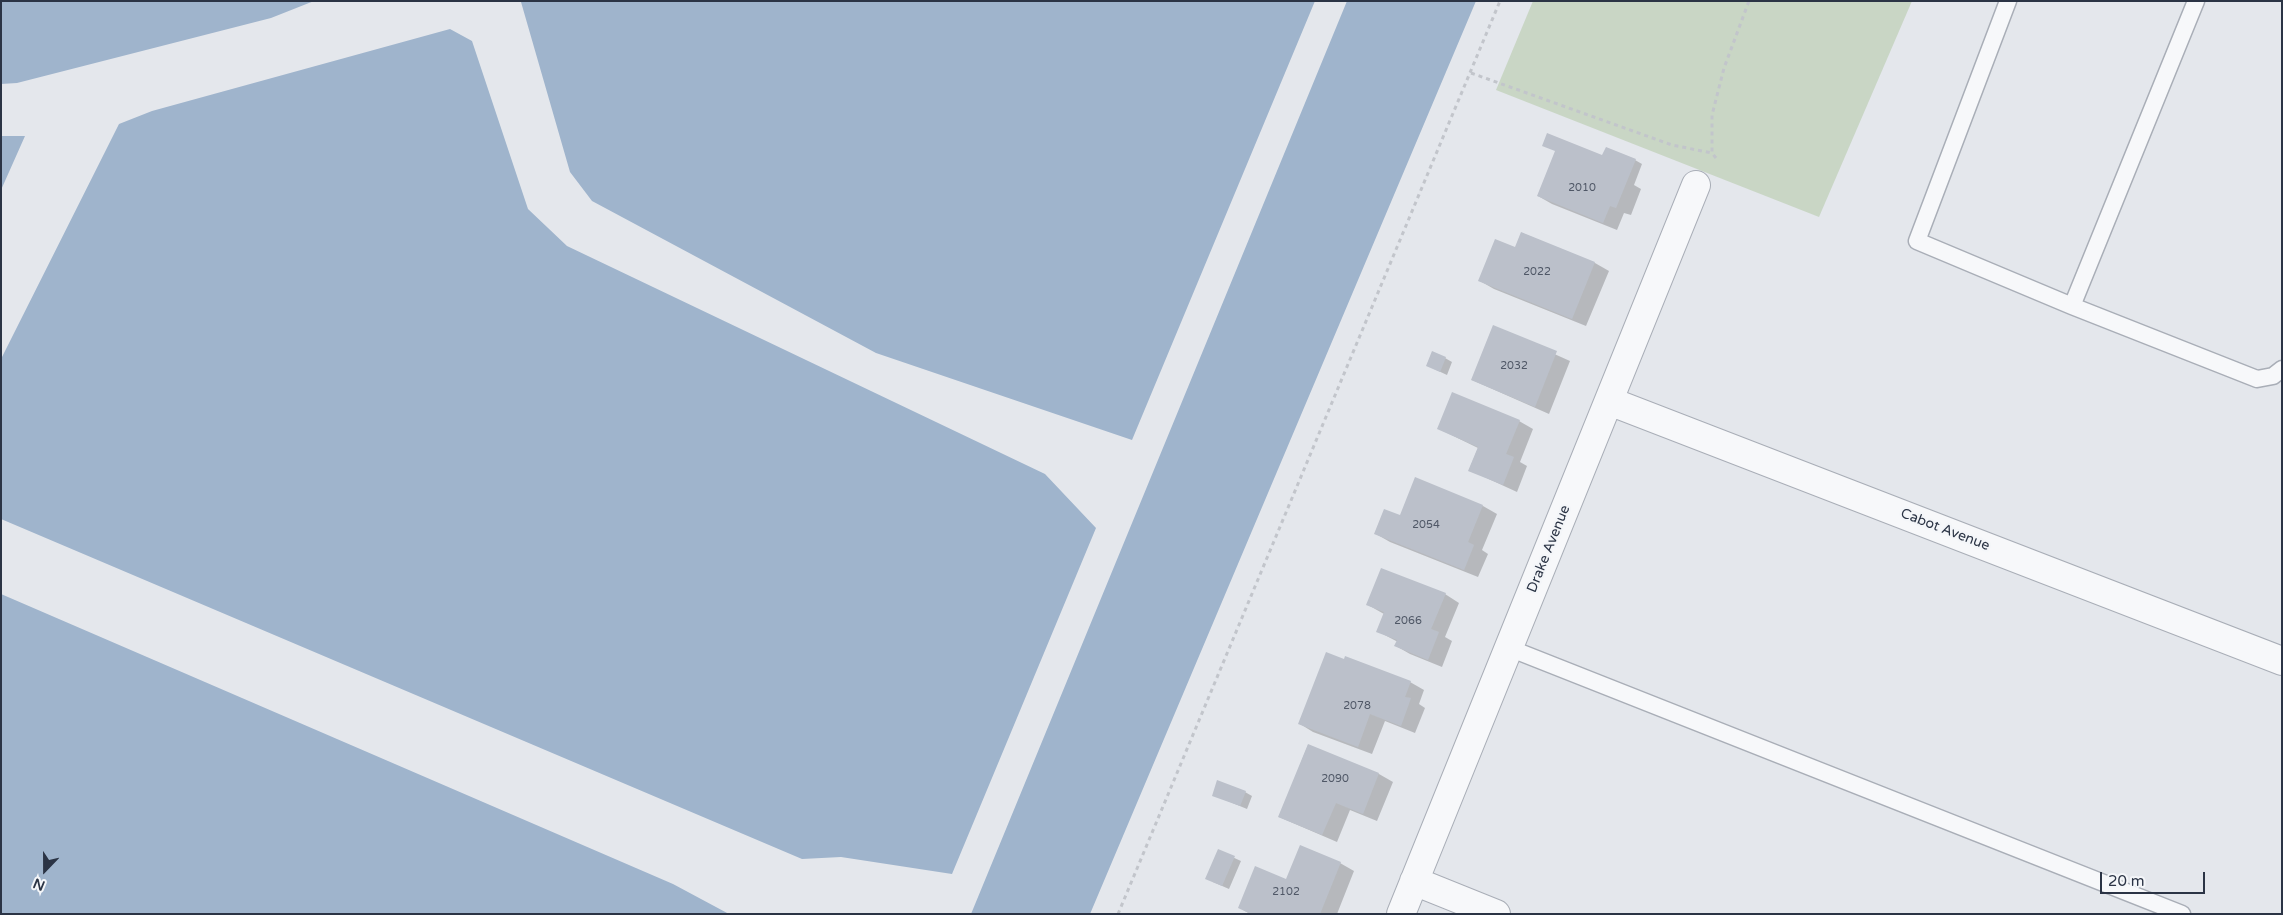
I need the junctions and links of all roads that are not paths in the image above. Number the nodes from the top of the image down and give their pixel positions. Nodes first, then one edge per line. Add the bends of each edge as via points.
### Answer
1 (2008, 1) edge
2 (2196, 1) edge
3 (1696, 185) road end
4 (2072, 306) junction
5 (2282, 369) edge
6 (1609, 400) junction
7 (1509, 648) junction
8 (2282, 661) edge
9 (1414, 881) junction
10 (1401, 914) edge
11 (1496, 914) edge
12 (2182, 914) edge

1 - 4 lane via 1916,240
2 - 4 lane
3 - 6 street, Drake Avenue
4 - 5 lane via 2257,379 2273,376
6 - 7 street, Drake Avenue
6 - 8 street, Cabot Avenue
7 - 9 street, Drake Avenue
7 - 12 lane
9 - 10 street, Drake Avenue
9 - 11 street

